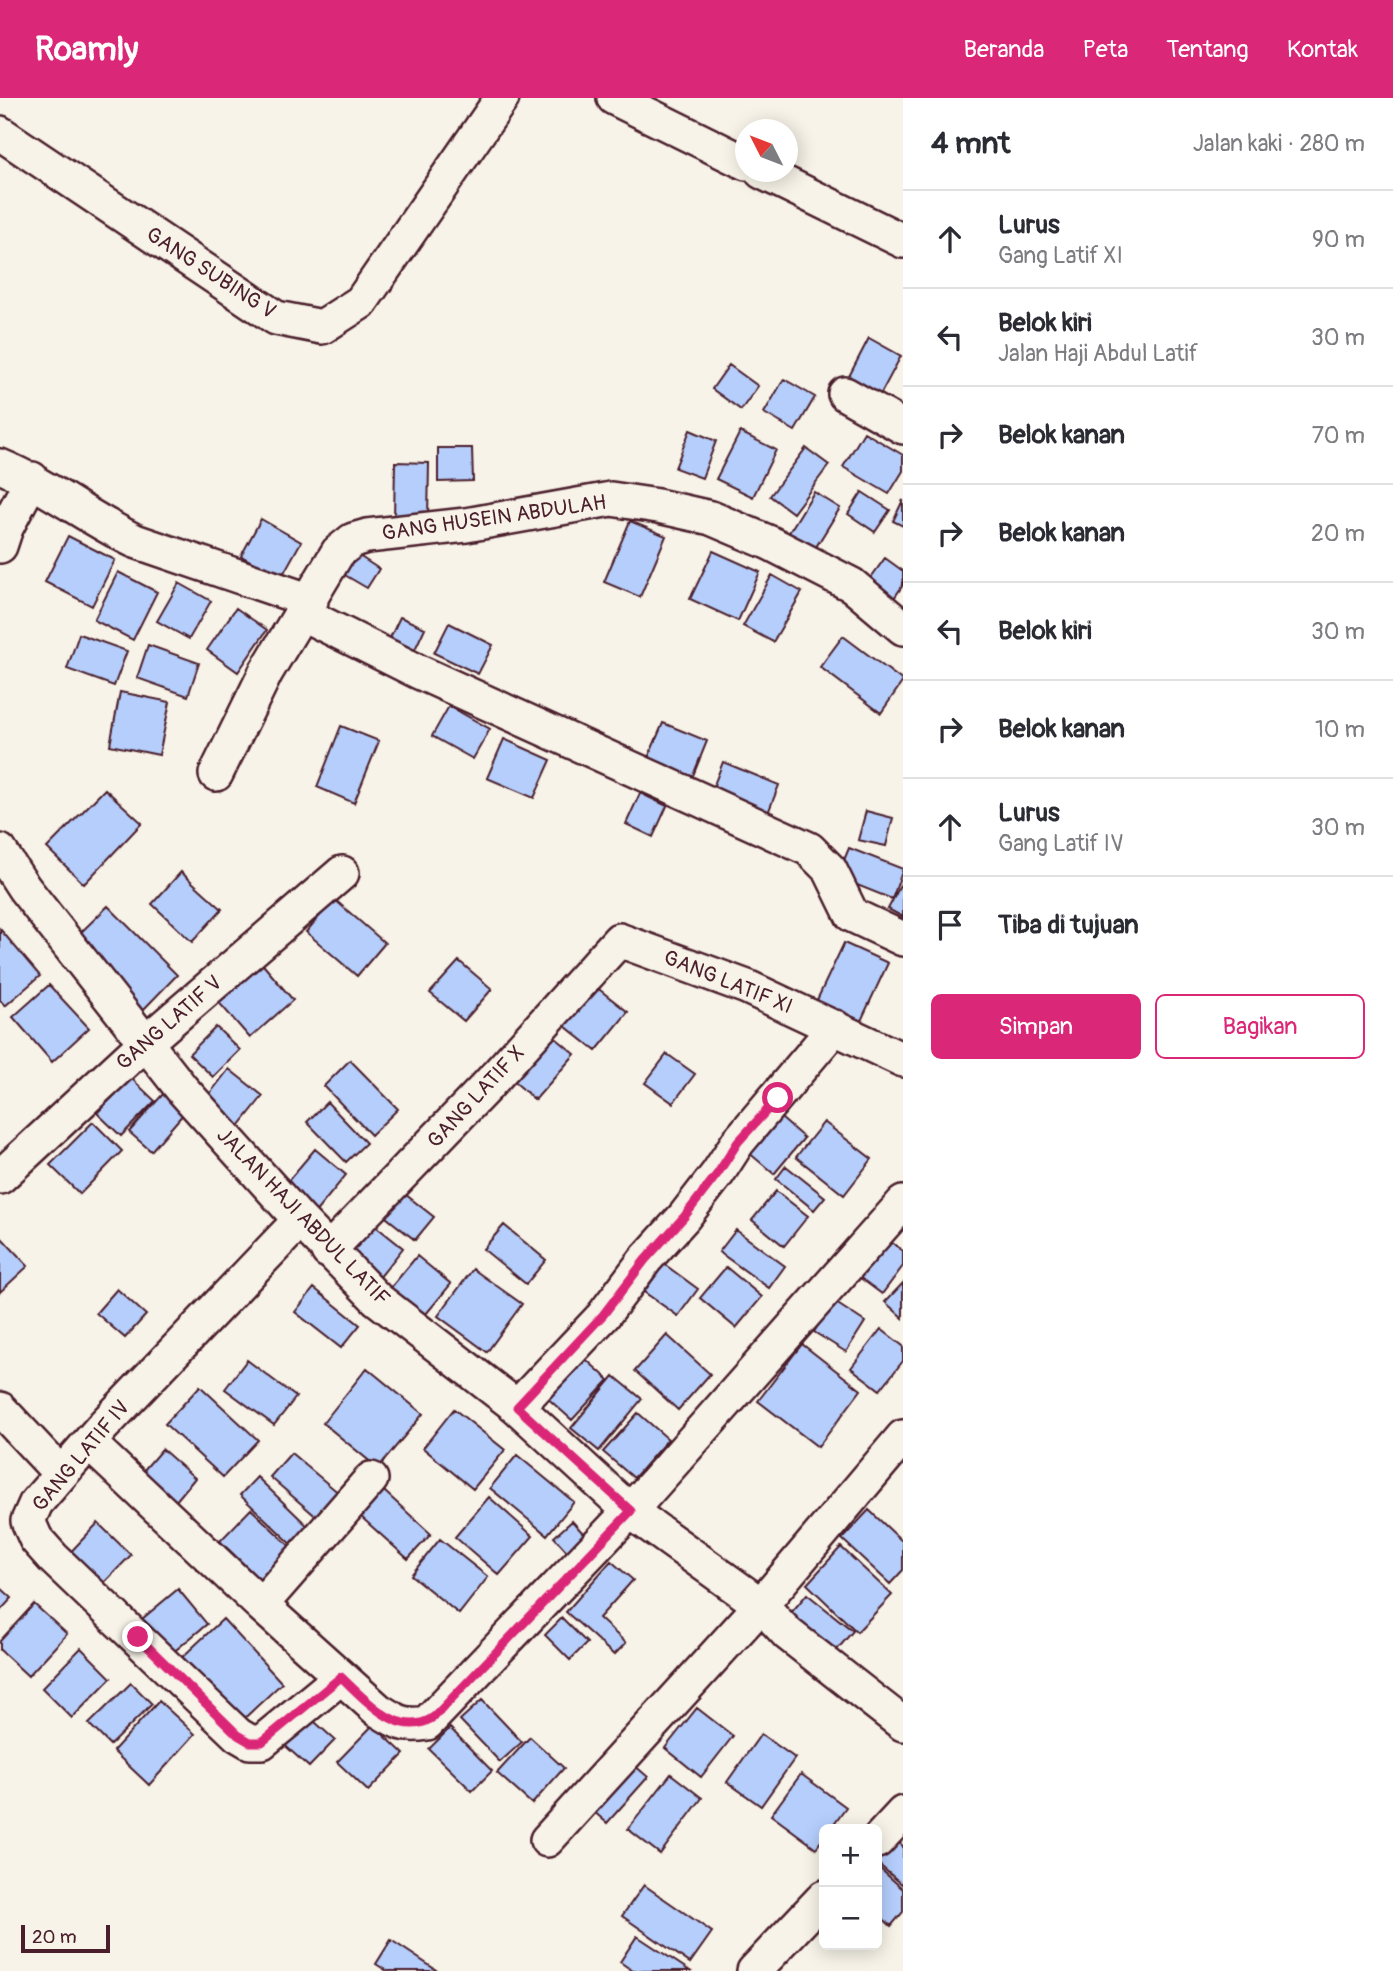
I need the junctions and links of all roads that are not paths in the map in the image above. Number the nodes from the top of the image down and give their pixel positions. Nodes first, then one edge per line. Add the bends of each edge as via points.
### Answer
1 (502, 98) edge
2 (614, 98) edge
3 (0, 133) edge
4 (735, 158) edge
5 (782, 182) edge
6 (903, 241) edge
7 (845, 394) dead end
8 (903, 427) edge
9 (0, 466) edge
10 (32, 479) junction
11 (0, 546) edge
12 (307, 608) junction
13 (903, 628) edge
14 (216, 774) dead end
15 (0, 851) edge
16 (342, 873) dead end
17 (12, 895) edge
18 (903, 939) edge
19 (619, 940) joint
20 (835, 1027) junction
21 (146, 1042) junction
22 (896, 1056) edge
23 (0, 1177) edge
24 (903, 1203) edge
25 (300, 1220) junction
26 (328, 1251) junction
27 (517, 1407) junction
28 (0, 1409) edge
29 (903, 1437) edge
30 (89, 1443) junction
31 (61, 1474) junction
32 (371, 1479) dead end
33 (631, 1511) junction
34 (261, 1605) junction
35 (761, 1605) junction
36 (341, 1677) junction
37 (903, 1724) edge
38 (903, 1813) edge
39 (882, 1836) edge
40 (547, 1840) dead end
41 (819, 1902) edge
42 (754, 1971) edge

1 - 3 street, GANG SUBING V via 361,302 322,327 276,318
2 - 4 street
5 - 6 street
7 - 8 street
9 - 10 street
10 - 11 street
10 - 12 street via 135,541
12 - 13 street, GANG HUSEIN ABDULAH via 338,552 353,540 611,499 711,518 770,543 852,585
12 - 14 street, GANG HUSEIN ABDULAH via 267,672
12 - 18 street via 419,672 809,849 830,870 852,915
15 - 17 street, JALAN HAJI ABDUL LATIF
16 - 21 street, GANG LATIF V
17 - 21 street, JALAN HAJI ABDUL LATIF
19 - 20 street, GANG LATIF XI via 747,986
19 - 26 street, GANG LATIF X
20 - 22 street, GANG LATIF XI
20 - 27 street via 603,1315
21 - 23 street, GANG LATIF V
21 - 25 street, JALAN HAJI ABDUL LATIF via 182,1089
24 - 33 street
25 - 26 street, JALAN HAJI ABDUL LATIF
25 - 30 street, GANG LATIF IV
26 - 27 street, JALAN HAJI ABDUL LATIF via 377,1299
27 - 33 street, JALAN HAJI ABDUL LATIF
28 - 31 street
29 - 35 street
30 - 31 street, GANG LATIF IV
30 - 34 street
31 - 36 street, GANG LATIF IV via 36,1503 28,1521 36,1539 238,1735 262,1742
32 - 34 street
33 - 35 street, JALAN HAJI ABDUL LATIF
33 - 36 street via 427,1723 397,1722
34 - 36 street
35 - 37 street, JALAN HAJI ABDUL LATIF via 789,1634
35 - 40 street
38 - 39 street
41 - 42 street

